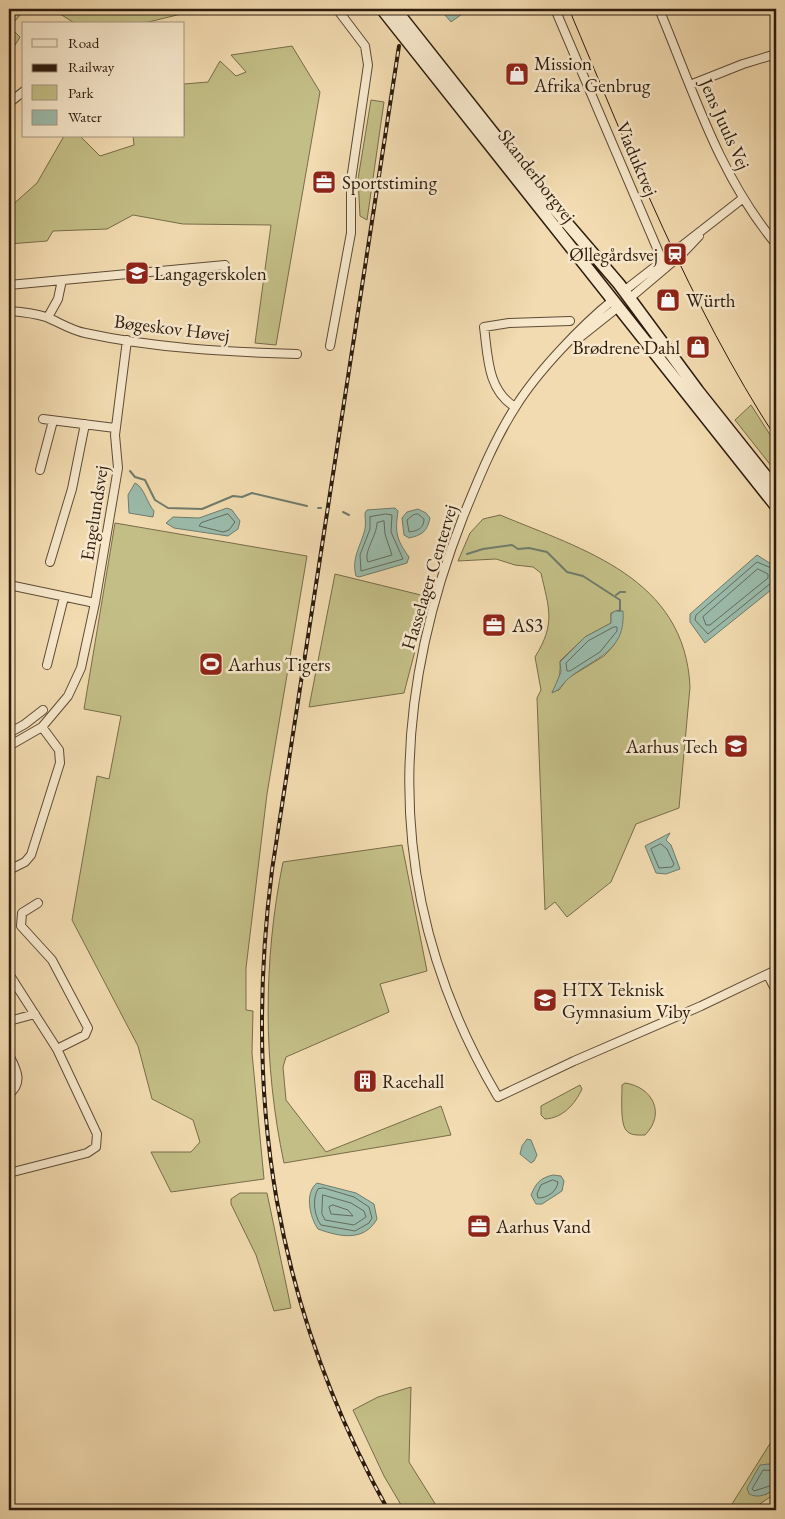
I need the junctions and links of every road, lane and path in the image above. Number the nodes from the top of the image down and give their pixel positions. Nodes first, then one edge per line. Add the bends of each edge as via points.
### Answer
1 (337, 9) edge
2 (382, 9) edge
3 (395, 9) edge
4 (555, 9) edge
5 (659, 9) edge
6 (776, 54) edge
7 (690, 84) junction
8 (22, 93) edge
9 (9, 103) edge
10 (742, 199) junction
11 (565, 240) junction
12 (776, 244) edge
13 (664, 264) junction
14 (226, 276) dead end
15 (62, 280) junction
16 (9, 285) edge
17 (629, 294) junction
18 (613, 303) junction
19 (9, 310) edge
20 (48, 317) junction
21 (570, 321) dead end
22 (127, 340) junction
23 (330, 346) dead end
24 (565, 347) junction
25 (297, 354) dead end
26 (685, 373) junction
27 (515, 407) junction
28 (43, 419) dead end
29 (53, 421) junction
30 (84, 424) junction
31 (115, 428) junction
32 (40, 470) dead end
33 (776, 489) edge
34 (776, 506) edge
35 (50, 562) dead end
36 (10, 586) edge
37 (9, 594) edge
38 (64, 597) junction
39 (95, 604) junction
40 (47, 665) dead end
41 (43, 710) dead end
42 (26, 724) junction
43 (42, 727) junction
44 (9, 733) edge
45 (32, 734) junction
46 (9, 746) edge
47 (9, 765) edge
48 (9, 771) edge
49 (9, 870) edge
50 (24, 900) dead end
51 (38, 902) dead end
52 (28, 908) junction
53 (776, 970) edge
54 (9, 974) edge
55 (768, 974) junction
56 (776, 991) edge
57 (36, 1014) junction
58 (9, 1020) edge
59 (57, 1049) junction
60 (9, 1055) edge
61 (9, 1094) edge
62 (9, 1173) edge

1 - 23 street via 365,46 368,65 351,180 351,233
2 - 11 main road, Skanderborgvej
3 - 17 main road, Skanderborgvej via 535,186
4 - 13 street, Viaduktvej
5 - 7 street, Jens Juuls Vej
6 - 7 street
7 - 10 street, Jens Juuls Vej via 723,164
8 - 9 street
10 - 12 street, Jens Juuls Vej
10 - 13 street via 682,254
11 - 17 main road via 616,291
11 - 18 main road, Skanderborgvej
13 - 17 street
13 - 17 street
14 - 15 street via 225,265
15 - 16 street
15 - 20 street via 58,300
17 - 26 main road, Skanderborgvej
18 - 24 street, Hasselager Centervej
18 - 24 street, Hasselager Centervej
18 - 26 main road via 619,301 626,306
18 - 34 main road, Skanderborgvej
19 - 20 street, Bøgeskov Høvej
20 - 22 street, Bøgeskov Høvej via 83,333
21 - 27 street via 509,323 484,328 492,378 502,398
22 - 25 street, Bøgeskov Høvej via 194,349
22 - 31 street, Engelundsvej
24 - 27 street, Hasselager Centervej
26 - 33 main road, Skanderborgvej
27 - 55 street, Hasselager Centervej via 470,499 452,546 417,676 409,757 415,871 430,942 454,1011 498,1097
28 - 29 street
29 - 30 street
29 - 32 street
30 - 31 street
30 - 35 street, Engelundsvej via 72,490
31 - 39 street, Engelundsvej via 118,468
36 - 37 street
36 - 38 street
38 - 39 street
38 - 40 street
39 - 43 street, Engelundsvej via 78,678 68,696
41 - 42 street
42 - 44 street
42 - 45 street
43 - 45 street, Engelundsvej
43 - 49 street via 59,750 60,763 31,855
45 - 46 street, Engelundsvej
47 - 48 street
50 - 52 street
51 - 52 street
52 - 59 street via 22,913 21,926 52,960 88,1028 84,1036
53 - 55 street
54 - 57 street
55 - 56 street
57 - 58 street
57 - 59 street
59 - 62 street via 97,1134 96,1147 87,1153
60 - 61 street via 18,1077

